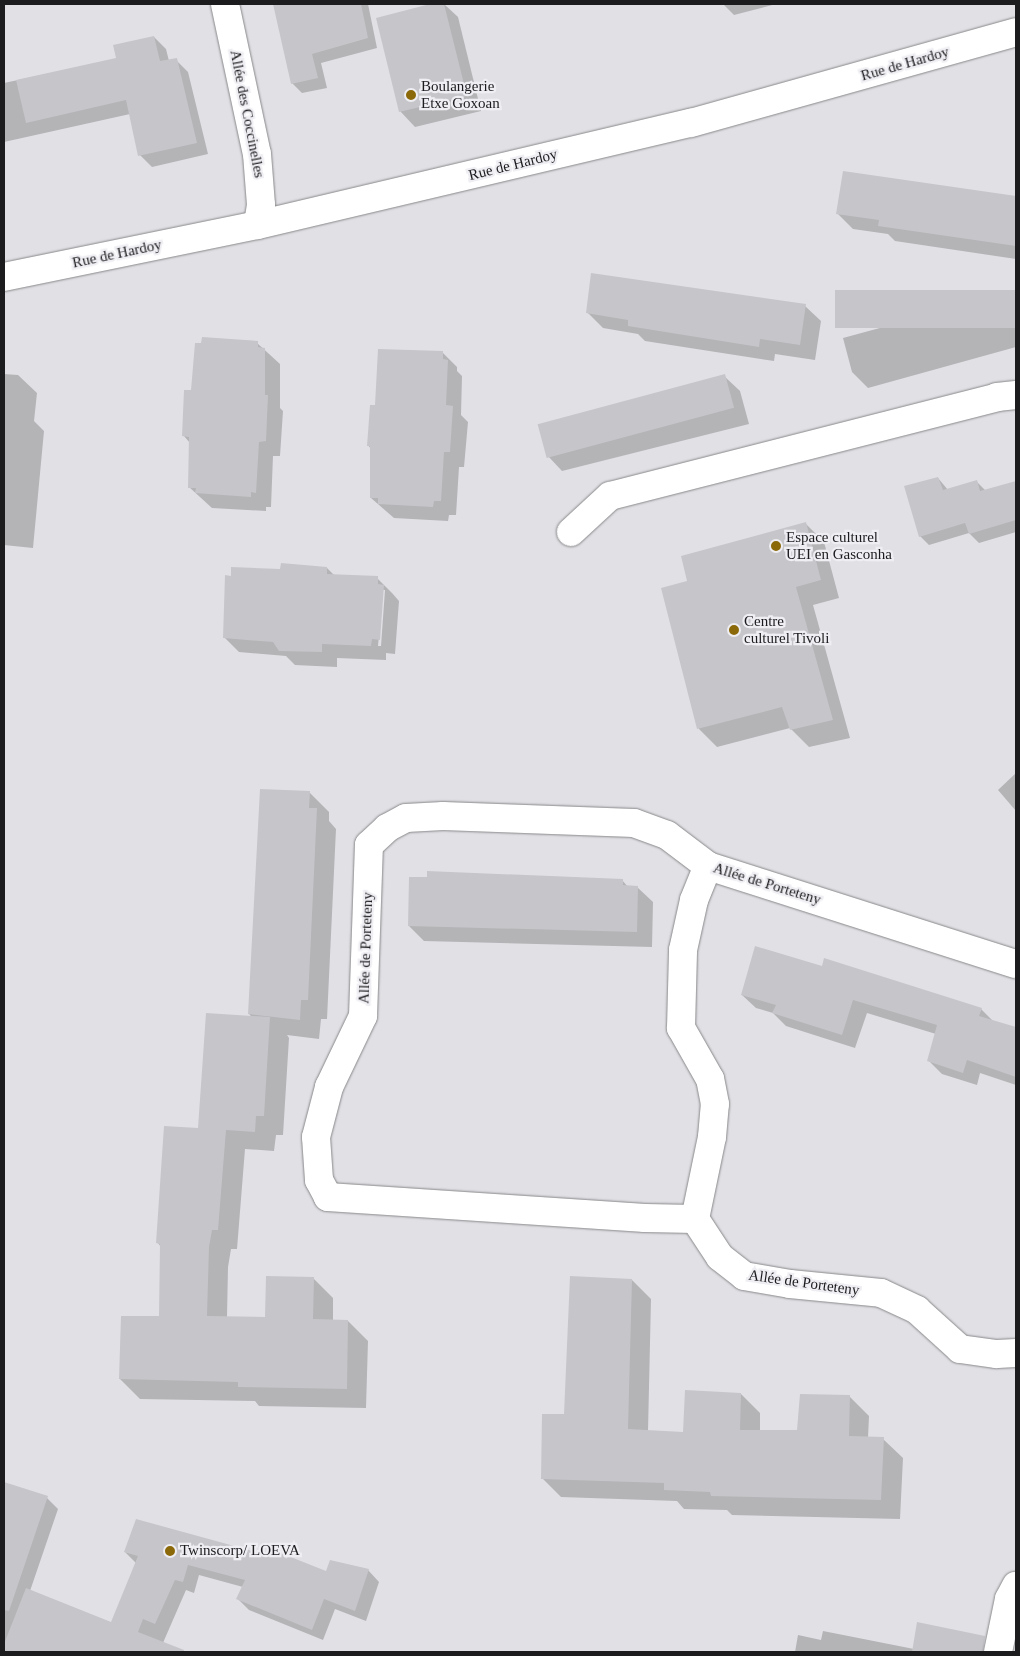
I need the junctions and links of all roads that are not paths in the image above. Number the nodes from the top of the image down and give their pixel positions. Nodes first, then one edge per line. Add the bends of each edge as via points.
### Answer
1 (225, 4) edge
2 (1016, 32) edge
3 (258, 225) junction
4 (4, 277) edge
5 (1016, 395) edge
6 (571, 532) dead end
7 (708, 866) junction
8 (1016, 964) edge
9 (695, 1219) junction
10 (1016, 1353) edge
11 (1016, 1586) edge
12 (998, 1652) edge

1 - 3 street, Allée des Coccinelles via 257,154 262,205
2 - 3 street, Rue de Hardoy via 691,123
3 - 4 street, Rue de Hardoy
5 - 6 street via 610,496
7 - 8 street, Allée de Porteteny
7 - 9 street via 694,900 683,950 681,1028 710,1079 715,1104 712,1136
7 - 9 street, Allée de Porteteny via 667,835 634,822 443,816 406,818 387,828 369,845 363,1016 329,1087 316,1136 319,1180 328,1197
9 - 10 street, Allée de Porteteny via 720,1257 744,1276 881,1293 917,1310 960,1349
11 - 12 street

